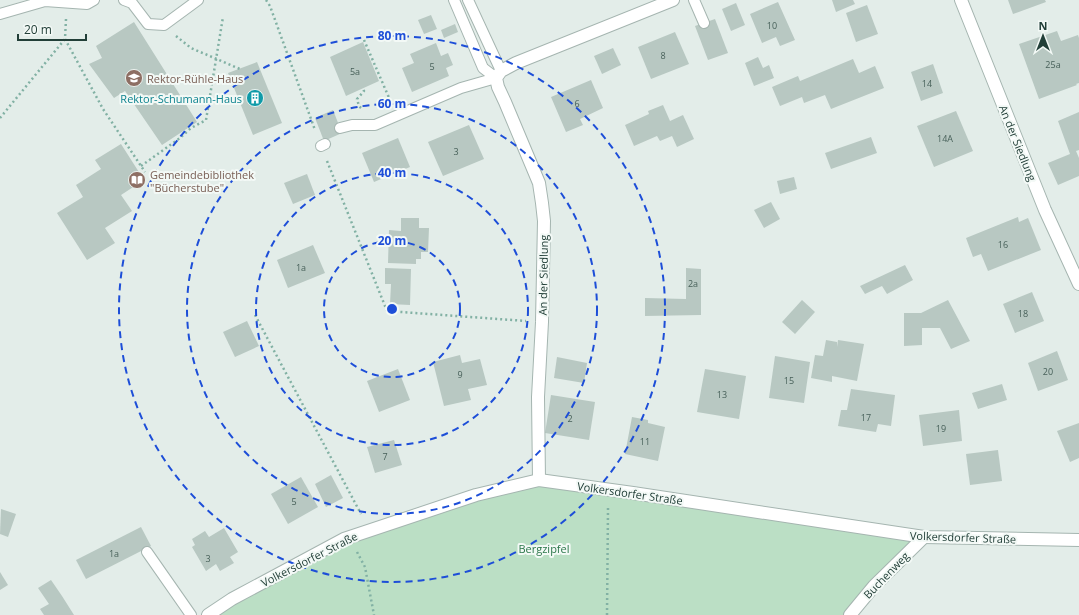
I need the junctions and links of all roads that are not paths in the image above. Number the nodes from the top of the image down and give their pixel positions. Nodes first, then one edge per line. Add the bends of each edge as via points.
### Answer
1 (94, 0) edge
2 (124, 0) edge
3 (198, 0) edge
4 (454, 0) edge
5 (468, 0) edge
6 (674, 0) edge
7 (694, 0) edge
8 (961, 0) edge
9 (0, 14) edge
10 (704, 23) dead end
11 (498, 75) junction
12 (340, 128) dead end
13 (1079, 284) edge
14 (540, 480) junction
15 (924, 537) junction
16 (1079, 540) edge
17 (147, 552) dead end
18 (191, 615) edge
19 (208, 615) edge
20 (850, 615) edge

1 - 9 lane via 87,4 45,1
2 - 3 lane via 132,3 148,24 164,25
4 - 11 lane, An der Siedlung via 483,68
5 - 11 lane
6 - 11 street via 516,63
7 - 10 lane
8 - 13 street, An der Siedlung via 1045,210
11 - 12 lane via 375,125
11 - 14 street, An der Siedlung via 498,87 539,183 544,221 538,397
14 - 15 street, Volkersdorfer Straße
14 - 19 street, Volkersdorfer Straße via 476,495 350,537 232,599
15 - 16 street, Volkersdorfer Straße
15 - 20 street, Buchenweg via 874,586
17 - 18 lane

